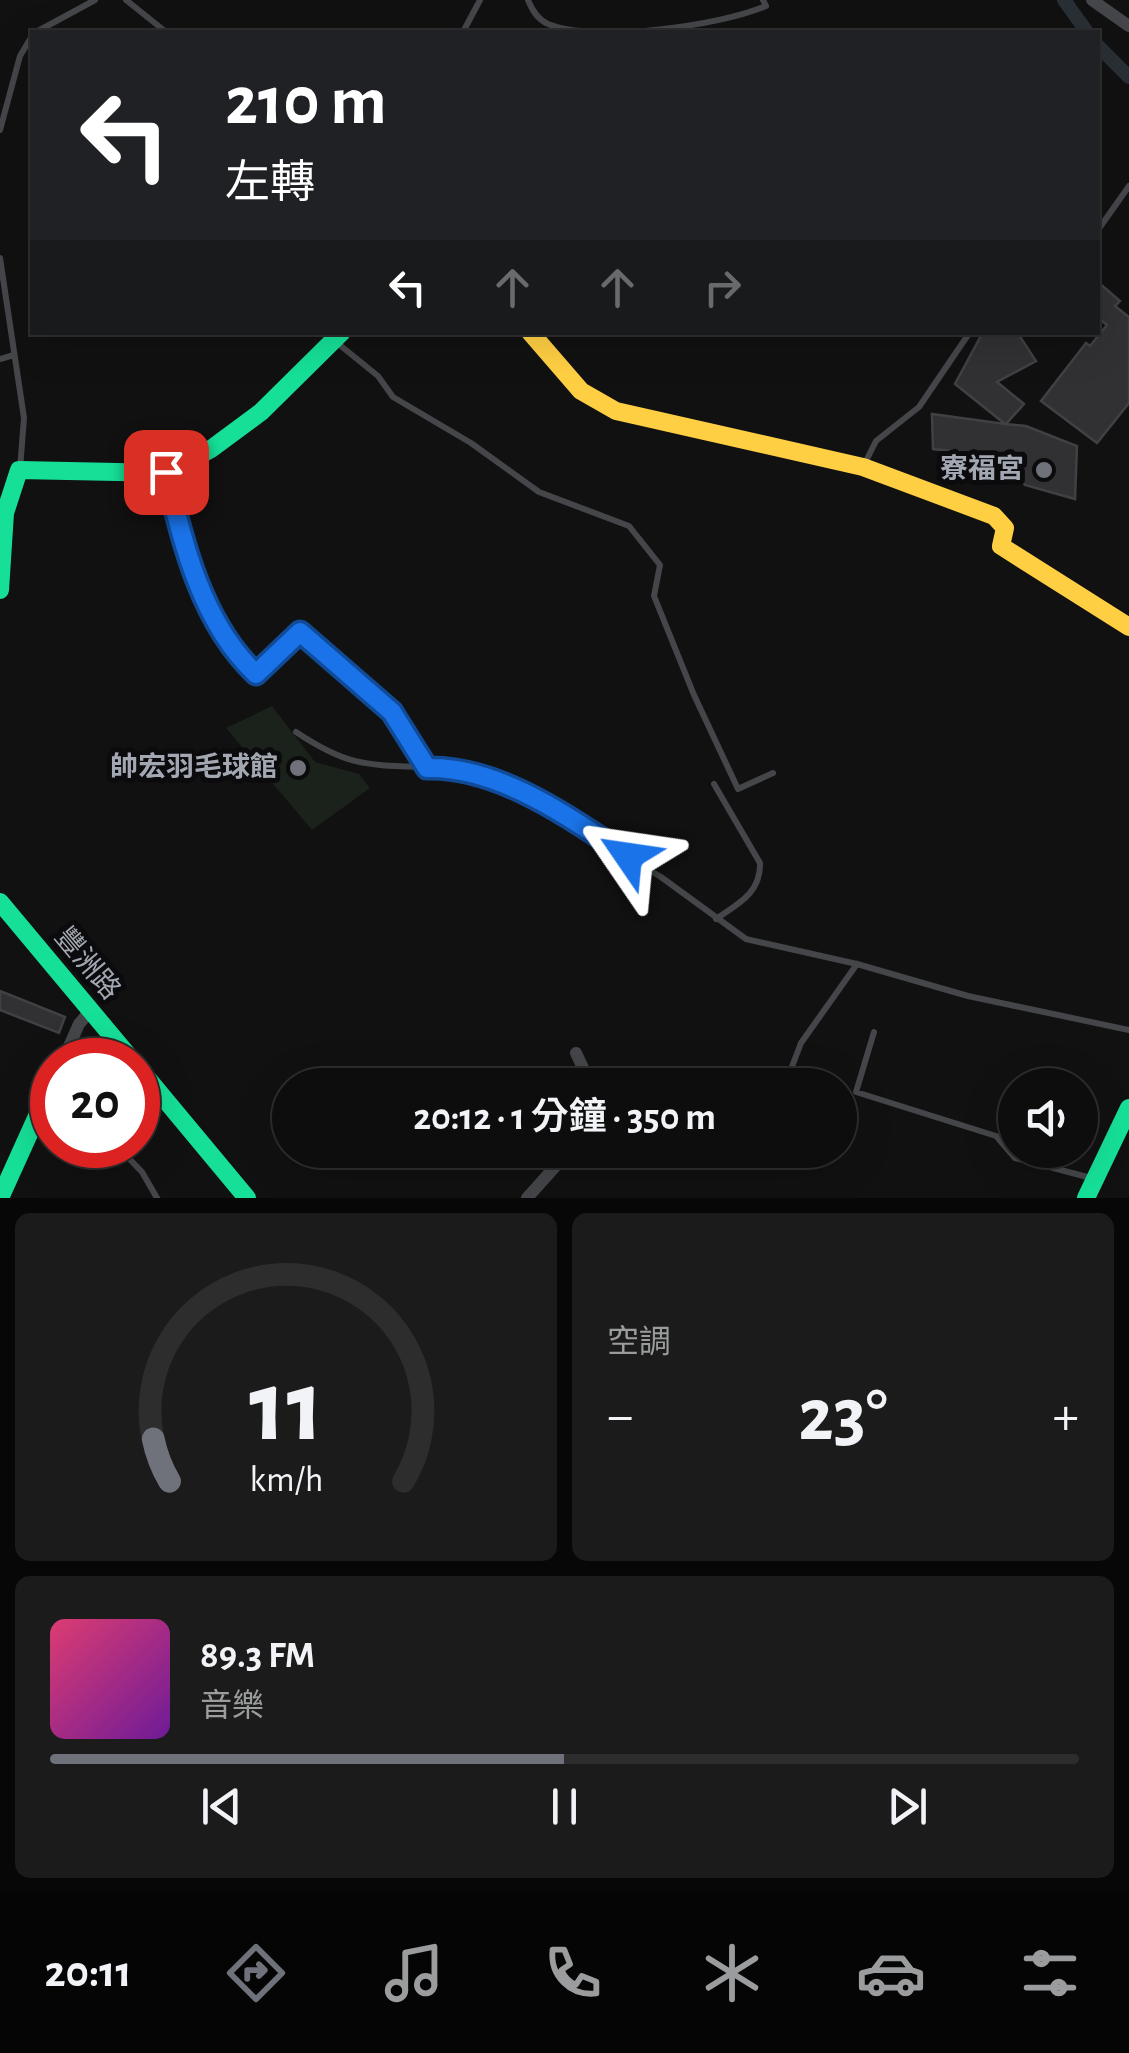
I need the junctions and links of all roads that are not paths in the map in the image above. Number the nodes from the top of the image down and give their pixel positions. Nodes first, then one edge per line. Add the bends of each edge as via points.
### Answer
1 (95, 0) edge
2 (126, 0) edge
3 (480, 0) edge
4 (528, 0) edge
5 (763, 0) edge
6 (1092, 0) edge
7 (1129, 26) edge
8 (41, 30) edge
9 (164, 30) edge
10 (464, 30) edge
11 (614, 30) edge
12 (636, 30) edge
13 (30, 40) edge
14 (0, 130) edge
15 (1129, 186) edge
16 (1100, 227) edge
17 (0, 258) edge
18 (337, 335) edge
19 (533, 335) edge
20 (968, 335) edge
21 (14, 355) junction
22 (0, 359) edge
23 (863, 467) junction
24 (20, 470) junction
25 (166, 472) junction
26 (0, 590) edge
27 (1129, 627) edge
28 (296, 732) dead end
29 (427, 768) junction
30 (773, 773) dead end
31 (714, 784) dead end
32 (0, 902) edge
33 (716, 918) junction
34 (857, 964) junction
35 (90, 1011) junction
36 (1129, 1030) edge
37 (874, 1032) dead end
38 (73, 1038) edge
39 (113, 1038) edge
40 (576, 1053) dead end
41 (583, 1068) edge
42 (791, 1068) edge
43 (160, 1093) edge
44 (1129, 1108) edge
45 (30, 1132) edge
46 (138, 1168) edge
47 (554, 1168) edge
48 (1096, 1180) junction
49 (0, 1198) edge
50 (158, 1198) edge
51 (247, 1198) edge
52 (527, 1198) edge
53 (1086, 1198) edge

1 - 8 lane
2 - 9 lane
3 - 10 lane
4 - 11 lane via 536,16 552,25
5 - 12 lane via 766,6 736,19
6 - 7 street
13 - 14 lane
15 - 16 lane
17 - 21 lane
18 - 25 street via 246,423
18 - 30 lane via 393,397 539,492 630,526 660,565 654,596 738,790
19 - 23 street via 582,392 616,411
20 - 23 lane via 919,407 876,441
21 - 22 lane
21 - 24 lane via 25,431
23 - 27 street via 994,516 1005,528 1001,546
24 - 25 street
24 - 26 street via 9,486
25 - 29 lane via 188,562 236,655 256,674 300,632 392,712
28 - 29 lane via 360,765
29 - 33 lane via 446,767 514,788 662,877
31 - 33 lane via 761,870 749,896
32 - 35 street, 豐洲路
33 - 34 lane via 746,939
34 - 36 lane
34 - 42 lane
35 - 38 street
35 - 39 street, 豐洲路
37 - 48 lane via 856,1092 996,1136 1015,1158
40 - 41 street
43 - 51 street
44 - 48 street
45 - 49 street
46 - 50 lane
47 - 52 street
48 - 53 street

